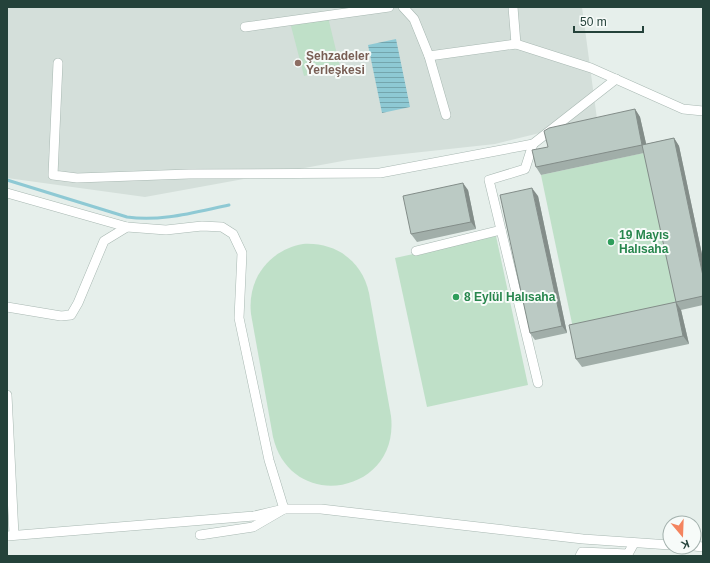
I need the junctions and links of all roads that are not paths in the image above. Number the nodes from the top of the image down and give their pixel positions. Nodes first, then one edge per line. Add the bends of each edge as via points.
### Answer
1 (390, 7) edge
2 (403, 7) edge
3 (513, 7) edge
4 (245, 27) dead end
5 (516, 44) junction
6 (429, 56) junction
7 (58, 63) dead end
8 (616, 79) junction
9 (703, 111) edge
10 (446, 115) dead end
11 (533, 144) junction
12 (7, 193) edge
13 (127, 227) junction
14 (501, 230) junction
15 (416, 251) dead end
16 (7, 307) edge
17 (538, 383) dead end
18 (7, 396) edge
19 (284, 509) junction
20 (200, 535) dead end
21 (10, 536) edge
22 (634, 543) junction
23 (662, 545) edge
24 (580, 556) edge

1 - 4 street
2 - 6 street via 414,19
3 - 5 street
5 - 6 street
5 - 8 street
6 - 10 street
7 - 11 street via 53,175 76,178 189,174 380,173
8 - 9 street via 683,109
8 - 11 street
11 - 14 street via 526,169 489,180
12 - 13 street
13 - 16 street via 104,241 71,315 61,316
13 - 19 street via 166,230 202,226 222,227 233,234 242,253 239,318 269,460
14 - 15 street
14 - 17 street
18 - 21 street
19 - 20 street via 253,527
19 - 21 street via 254,516
19 - 22 street via 321,509
22 - 23 street
22 - 24 street via 628,554 582,552

